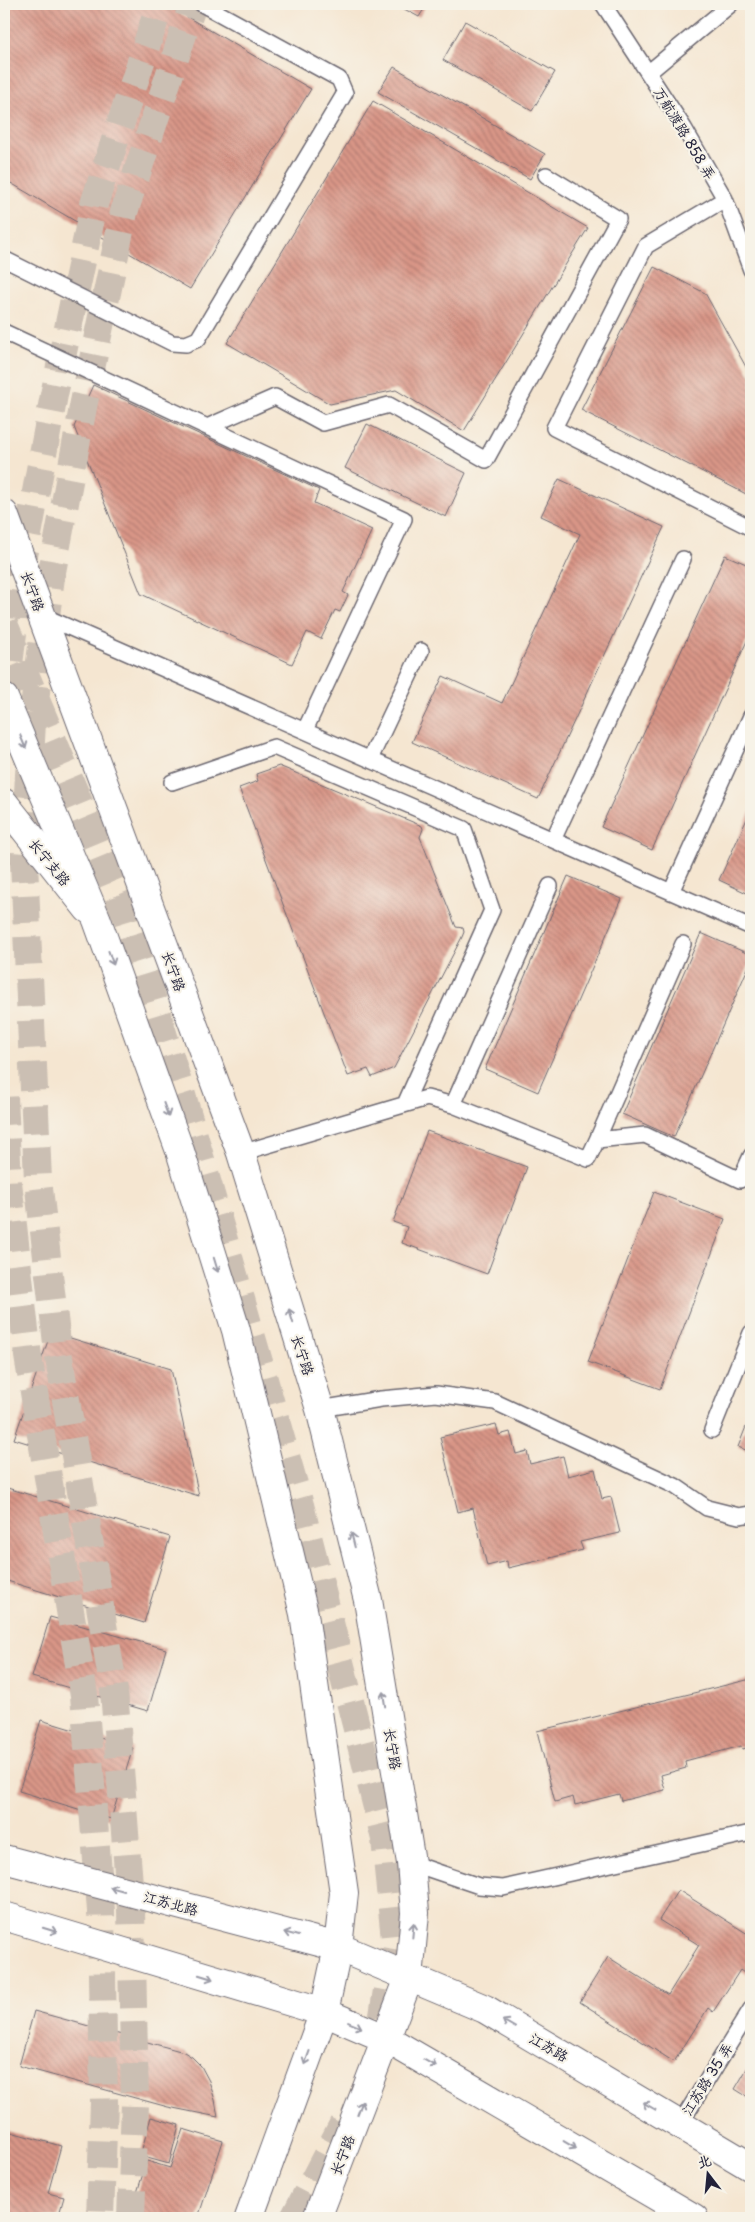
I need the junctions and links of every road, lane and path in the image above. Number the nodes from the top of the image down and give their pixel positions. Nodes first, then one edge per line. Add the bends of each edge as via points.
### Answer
1 (202, 4) edge
2 (603, 4) edge
3 (731, 4) edge
4 (648, 73) junction
5 (546, 175) dead end
6 (725, 198) junction
7 (4, 259) edge
8 (751, 270) edge
9 (4, 332) edge
10 (207, 427) junction
11 (4, 514) edge
12 (751, 528) edge
13 (683, 560) dead end
14 (42, 615) junction
15 (421, 651) dead end
16 (4, 698) tunnel mouth
17 (751, 716) edge
18 (286, 722) junction
19 (305, 730) junction
20 (274, 747) junction
21 (370, 759) junction
22 (172, 782) dead end
23 (4, 803) edge
24 (553, 840) junction
25 (550, 886) dead end
26 (671, 892) junction
27 (97, 920) junction
28 (751, 927) edge
29 (683, 944) dead end
30 (405, 1104) junction
31 (453, 1105) junction
32 (597, 1140) junction
33 (241, 1153) junction
34 (751, 1156) edge
35 (751, 1332) edge
36 (320, 1409) junction
37 (712, 1430) dead end
38 (751, 1514) edge
39 (751, 1833) edge
40 (4, 1859) edge
41 (411, 1863) junction
42 (4, 1916) edge
43 (338, 1946) junction
44 (409, 1978) junction
45 (751, 2009) edge
46 (324, 2012) junction
47 (387, 2039) junction
48 (680, 2124) junction
49 (751, 2167) edge
50 (249, 2218) edge
51 (317, 2218) edge
52 (694, 2218) edge

1 - 7 lane via 339,79 345,94 198,339 186,344 172,343
2 - 4 lane, 万航渡路 858 弄
3 - 4 lane
4 - 6 lane, 万航渡路 858 弄
5 - 10 lane via 618,219 486,460 389,405 323,423 275,397
6 - 8 lane, 万航渡路 858 弄
6 - 12 lane via 646,246 554,428
9 - 10 lane
10 - 19 lane via 404,519
11 - 14 main road, 长宁路
13 - 24 lane
14 - 18 lane
14 - 33 main road, 长宁路
15 - 21 lane
16 -> 27 main road
17 - 26 lane
18 - 19 lane
18 - 20 lane
19 - 21 lane
20 - 22 lane
20 - 30 lane via 464,829 492,910
21 - 24 lane
23 - 27 main road, 长宁支路
24 - 26 lane
25 - 31 lane
26 - 28 lane
27 -> 43 main road via 180,1151 236,1330 304,1614 344,1893
29 - 32 lane
30 - 31 lane via 427,1098
30 - 33 lane
31 - 32 lane via 588,1159
32 - 34 lane via 645,1135 740,1180
36 -> 33 main road, 长宁路
35 - 37 lane
36 - 38 lane via 436,1394 495,1402 675,1486 707,1508 739,1516
41 -> 36 main road, 长宁路 via 368,1600
39 - 41 lane via 503,1888 478,1886
43 -> 40 main road, 江苏北路
44 -> 41 main road, 长宁路 via 415,1913
42 -> 46 main road
43 - 44 main road, 江苏路
43 - 46 main road
44 - 47 main road, 长宁路
48 -> 44 main road, 江苏路 via 485,2010
45 - 48 lane, 江苏路 35 弄
46 -> 47 main road
46 -> 50 main road
51 -> 47 main road, 长宁路
47 -> 52 main road
48 - 49 main road, 江苏路

